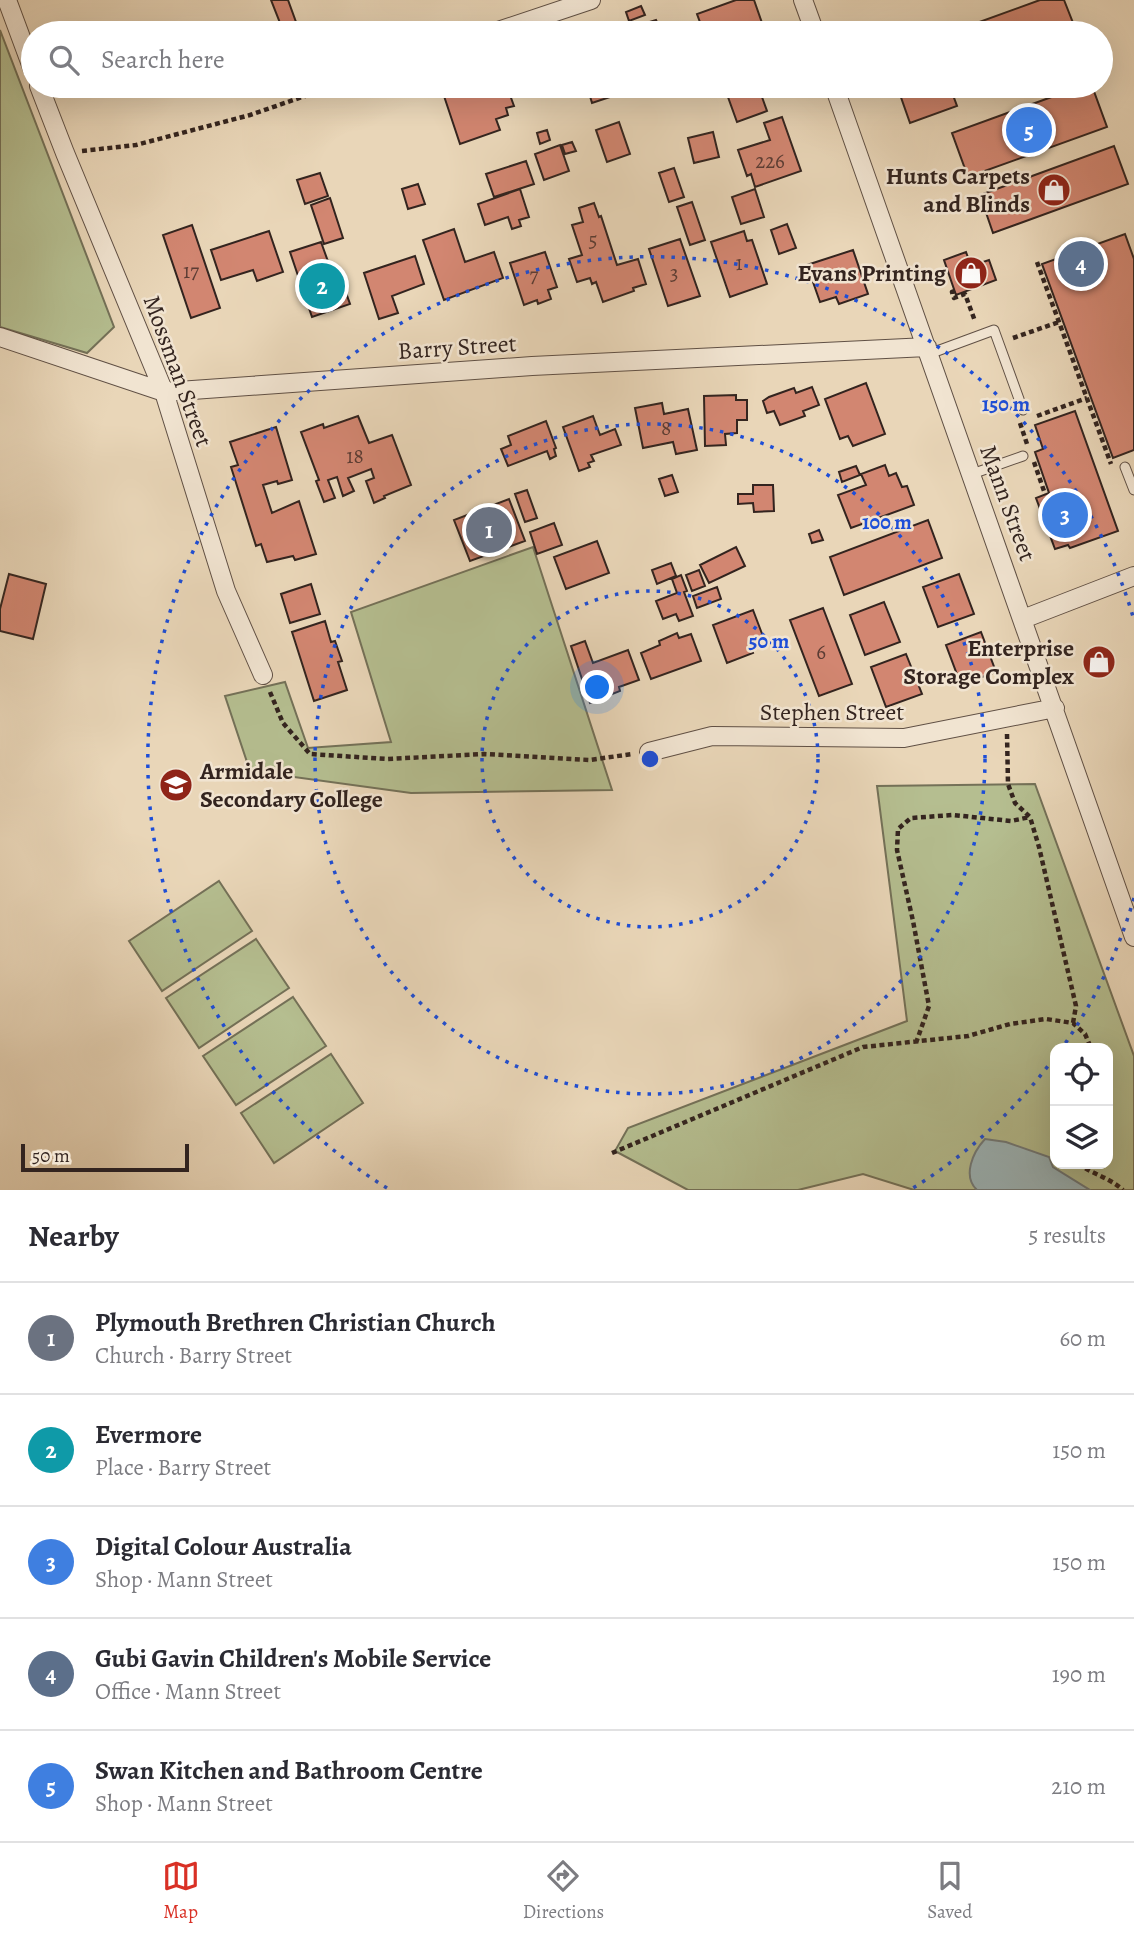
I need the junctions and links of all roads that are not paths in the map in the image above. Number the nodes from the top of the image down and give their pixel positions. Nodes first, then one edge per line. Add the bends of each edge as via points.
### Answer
1 (7, 0) edge
2 (591, 0) edge
3 (803, 0) edge
4 (528, 21) edge
5 (811, 21) edge
6 (21, 37) edge
7 (44, 98) edge
8 (838, 98) edge
9 (0, 337) edge
10 (928, 350) junction
11 (164, 392) junction
12 (1023, 410) dead end
13 (1023, 456) dead end
14 (1124, 463) road end
15 (972, 474) junction
16 (1134, 491) edge
17 (1134, 576) edge
18 (1023, 619) junction
19 (263, 675) road end
20 (1055, 708) junction
21 (644, 753) road end
22 (1134, 937) edge

1 - 6 street
2 - 4 street
3 - 5 street
7 - 11 street, Mossman Street
8 - 10 street, Mann Street
9 - 11 street, Barry Street
10 - 11 street, Barry Street via 532,366
10 - 12 lane via 994,330
10 - 15 street, Mann Street
11 - 19 street, Mossman Street via 226,591
13 - 15 lane
14 - 16 lane
15 - 18 street, Mann Street
17 - 18 street
18 - 20 street, Mann Street
20 - 21 street, Stephen Street via 904,738 712,736
20 - 22 street, Mann Street

